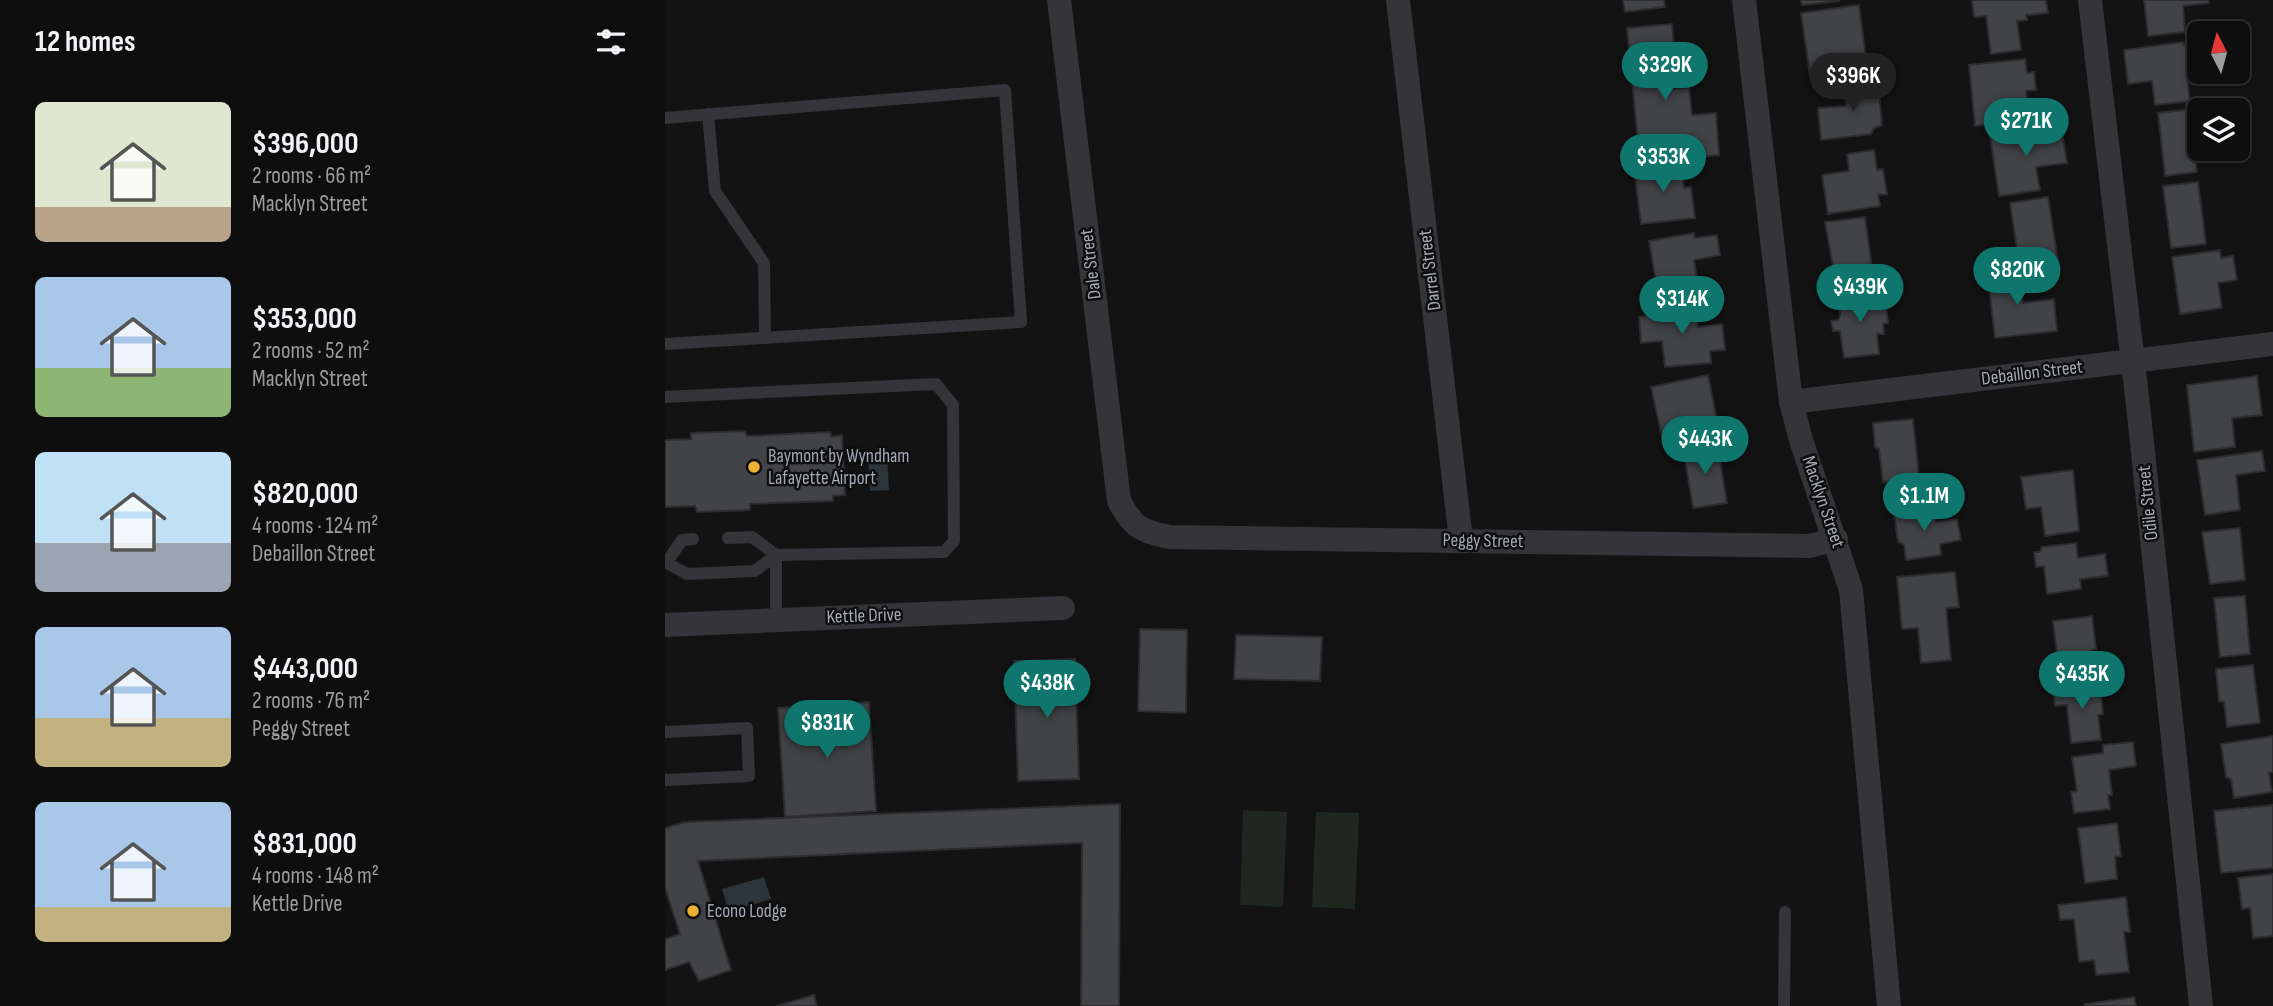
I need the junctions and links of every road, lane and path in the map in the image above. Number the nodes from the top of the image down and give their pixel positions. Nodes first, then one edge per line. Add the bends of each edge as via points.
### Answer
1 (1059, 0) edge
2 (1398, 0) edge
3 (1744, 0) edge
4 (2089, 0) edge
5 (708, 114) junction
6 (665, 118) edge
7 (765, 338) junction
8 (665, 344) edge
9 (2273, 344) edge
10 (2131, 361) junction
11 (665, 397) edge
12 (1791, 402) junction
13 (1132, 524) joint
14 (728, 538) dead end
15 (1836, 538) junction
16 (693, 540) dead end
17 (1461, 540) junction
18 (776, 555) junction
19 (666, 562) edge
20 (1063, 608) dead end
21 (776, 620) junction
22 (665, 625) edge
23 (665, 732) edge
24 (665, 780) edge
25 (1785, 912) dead end
26 (1784, 1006) edge
27 (1888, 1006) edge
28 (2201, 1006) edge

1 - 13 street, Dale Street via 1119,501
2 - 17 street, Darrel Street
3 - 12 street, Macklyn Street
4 - 10 street, Odile Street
5 - 6 lane
5 - 7 lane via 715,191 764,263
5 - 7 lane via 1005,90 1021,322
7 - 8 lane
9 - 10 street, Debaillon Street
10 - 12 street, Debaillon Street
10 - 28 street, Odile Street
11 - 18 lane via 936,384 953,405 954,541 944,552
12 - 15 street, Macklyn Street
13 - 17 street, Peggy Street via 1169,537
14 - 18 lane via 753,537
15 - 17 street, Peggy Street via 1810,545
15 - 27 street, Macklyn Street via 1851,590
16 - 19 lane via 682,540
18 - 19 lane via 755,570 687,574
18 - 21 lane
20 - 21 street, Kettle Drive
21 - 22 street, Kettle Drive
23 - 24 lane via 747,728 749,776
25 - 26 lane

